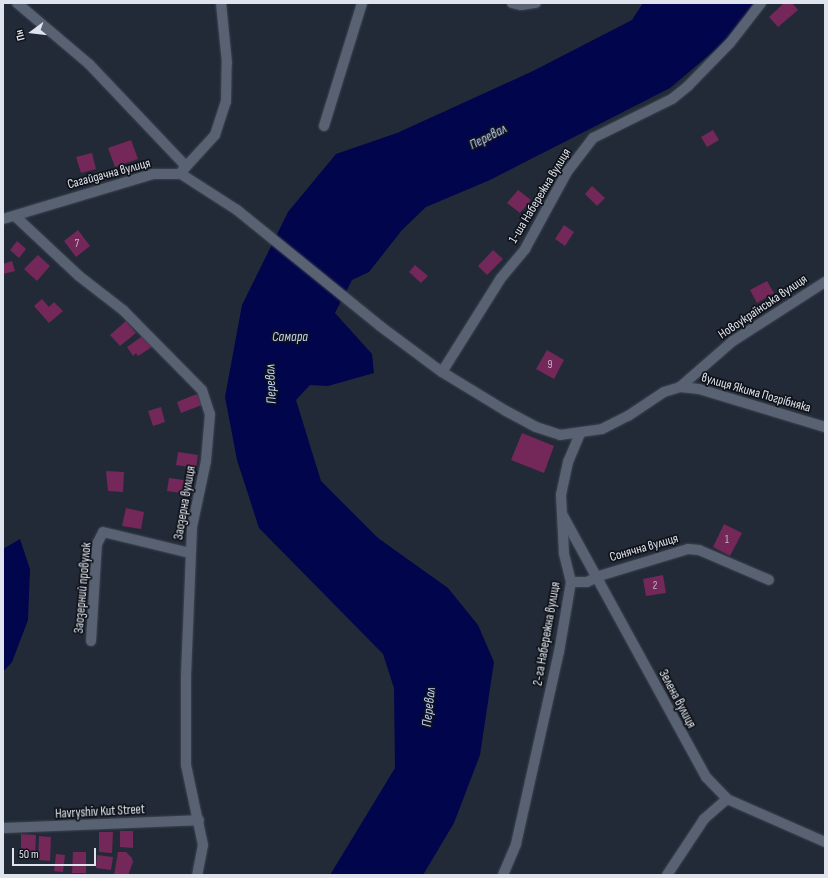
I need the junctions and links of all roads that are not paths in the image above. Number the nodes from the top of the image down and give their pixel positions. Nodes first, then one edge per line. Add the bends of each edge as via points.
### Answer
1 (17, 3) edge
2 (221, 3) edge
3 (362, 3) edge
4 (512, 3) edge
5 (536, 3) edge
6 (761, 3) edge
7 (324, 126) dead end
8 (183, 170) junction
9 (16, 217) junction
10 (3, 219) edge
11 (825, 282) edge
12 (442, 372) junction
13 (680, 387) junction
14 (825, 426) edge
15 (580, 434) junction
16 (561, 511) junction
17 (190, 553) junction
18 (599, 576) junction
19 (769, 580) dead end
20 (571, 582) junction
21 (91, 641) dead end
22 (727, 799) junction
23 (199, 820) junction
24 (3, 828) edge
25 (825, 842) edge
26 (197, 875) edge
27 (503, 875) edge
28 (668, 875) edge

1 - 8 street via 89,64
2 - 8 street via 227,63 226,102 215,135
3 - 7 street
4 - 5 street
6 - 12 street, 1-ша Набережна вулиця via 730,44 672,99 635,114 593,138 567,172 525,248 502,278
8 - 9 street, Сагайдачна вулиця via 153,174
8 - 12 street
9 - 10 street, Сагайдачна вулиця
9 - 17 street, Заозерна вулиця via 79,276 123,310 202,390 210,414
11 - 13 street, Новоукраїнська вулиця via 733,341
12 - 15 street via 536,427 560,435
13 - 14 street, вулиця Якима Погрібняка via 698,389
13 - 15 street via 664,392 628,416 602,429
15 - 16 street, 2-га Набережна вулиця via 568,462
16 - 18 street, Зелена вулиця
16 - 20 street, 2-га Набережна вулиця via 564,553
17 - 21 street, Заозерний провулок via 103,532 97,544
17 - 23 street, Заозерна вулиця via 186,766
18 - 19 street, Сонячна вулиця via 688,549 699,550
18 - 20 street, Сонячна вулиця via 587,582
18 - 22 street, Зелена вулиця via 699,766
20 - 27 street, 2-га Набережна вулиця via 559,652 516,844
22 - 25 street, Зелена вулиця
22 - 28 street via 704,819
23 - 24 street, Havryshiv Kut Street
23 - 26 street, Заозерна вулиця via 203,845

